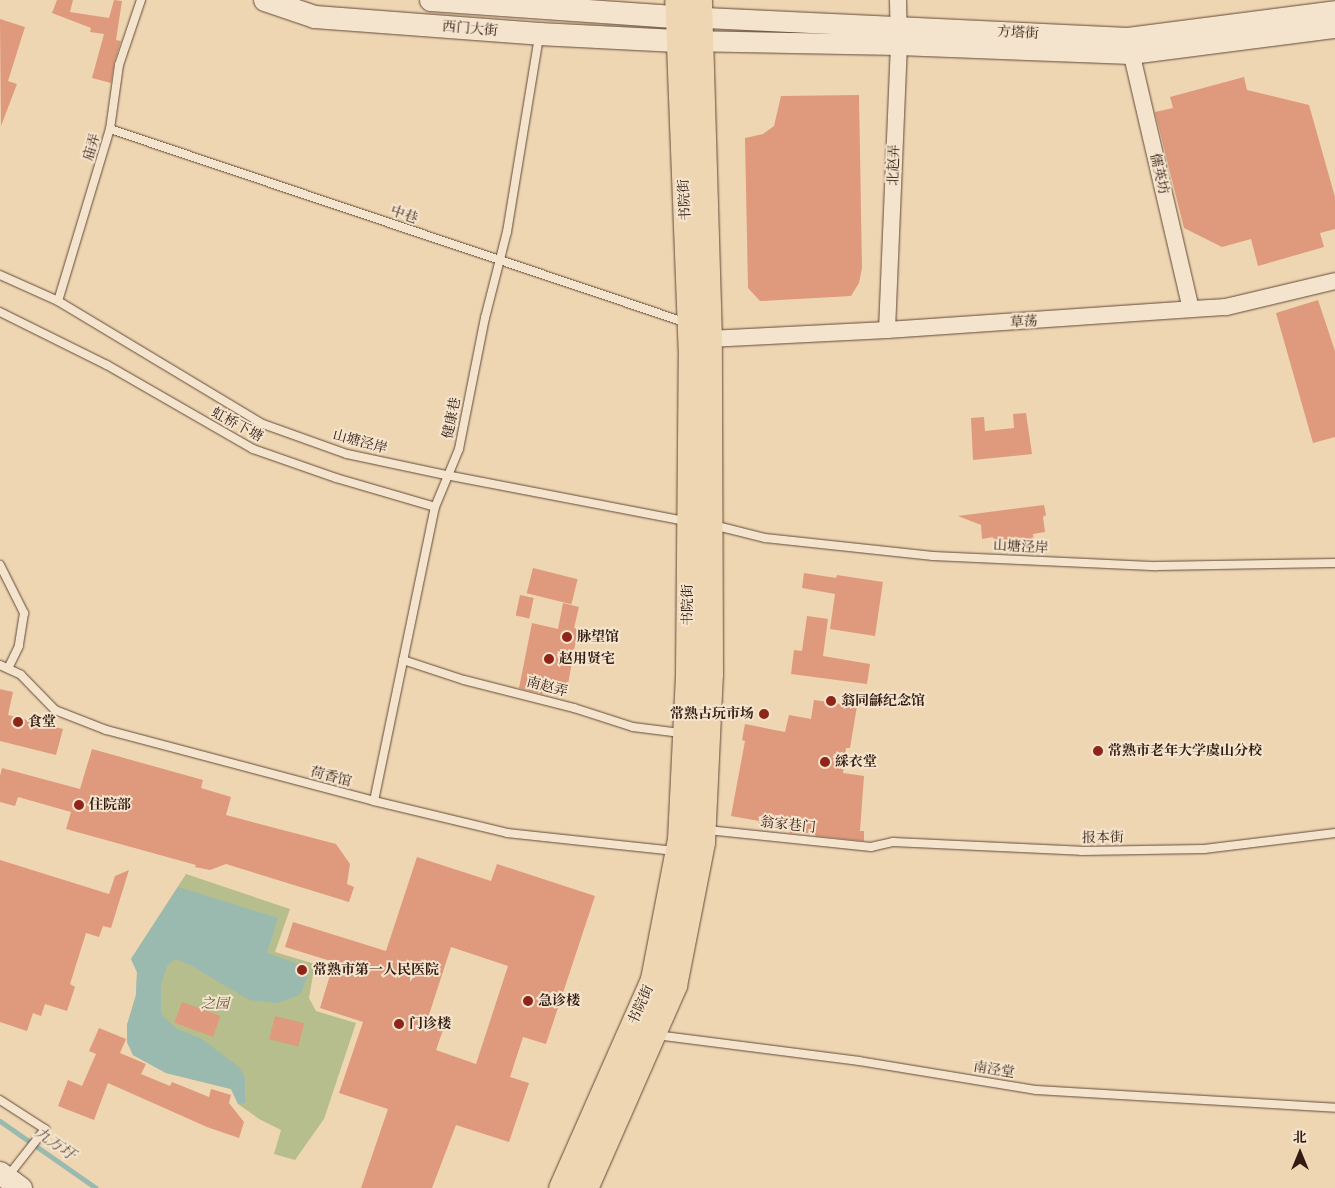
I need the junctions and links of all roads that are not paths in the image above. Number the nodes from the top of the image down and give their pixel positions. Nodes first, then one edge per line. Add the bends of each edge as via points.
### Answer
1 (141, 0) edge
2 (265, 0) edge
3 (431, 0) edge
4 (898, 0) edge
5 (1333, 0) edge
6 (1335, 11) edge
7 (688, 20) edge
8 (1335, 28) edge
9 (539, 34) junction
10 (899, 36) junction
11 (1130, 46) junction
12 (110, 129) junction
13 (500, 260) junction
14 (0, 275) edge
15 (1335, 281) edge
16 (58, 301) junction
17 (1191, 309) junction
18 (0, 312) edge
19 (887, 330) junction
20 (700, 332) junction
21 (446, 475) junction
22 (435, 507) junction
23 (699, 522) junction
24 (1335, 562) edge
25 (0, 565) edge
26 (403, 660) junction
27 (0, 665) edge
28 (8, 669) junction
29 (685, 734) junction
30 (374, 801) junction
31 (702, 829) junction
32 (1335, 833) edge
33 (871, 846) joint
34 (677, 851) junction
35 (652, 1035) junction
36 (0, 1100) edge
37 (1335, 1108) edge
38 (7, 1181) edge
39 (561, 1188) edge
40 (585, 1188) edge

1 - 12 lane, 庙弄 via 119,65
2 - 9 main road, 西门大街 via 315,17
3 - 7 main road, 西门大街
4 - 10 street, 北赵弄
5 - 6 street
6 - 11 street, 方塔街
7 - 9 main road, 西门大街
7 - 10 street, 方塔街
7 - 20 main road, 书院街
8 - 11 street, 方塔街
9 - 13 lane, 健康巷
10 - 11 street, 方塔街
10 - 19 street, 北赵弄
11 - 17 street, 儒英坊
12 - 13 lane, 中巷
12 - 16 lane, 庙弄
13 - 20 lane, 中巷
13 - 21 lane, 健康巷 via 459,449
14 - 16 lane, 山塘泾岸
15 - 17 street, 草荡 via 1226,307
16 - 21 lane, 山塘泾岸 via 263,424 347,454
17 - 19 street, 草荡
18 - 22 lane, 虹桥下塘 via 107,365 253,449
19 - 20 street, 草荡
20 - 23 main road, 书院街
21 - 22 lane, 健康巷
21 - 23 lane, 山塘泾岸
22 - 26 lane, 健康巷
23 - 24 lane, 山塘泾岸 via 766,538 932,556 1157,566
23 - 29 main road, 书院街
23 - 31 main road, 书院街 via 710,674
25 - 28 lane via 24,613 18,646
26 - 29 lane, 南赵弄 via 634,727
26 - 30 lane, 健康巷
27 - 28 lane, 荷香馆
28 - 30 lane, 荷香馆 via 21,675 55,710 106,730
29 - 34 main road, 书院街
30 - 34 lane, 荷香馆 via 507,833
31 - 33 lane, 翁家巷门
31 - 35 main road, 书院街 via 674,985
32 - 33 lane, 报本街 via 1204,849 1081,851 893,842
34 - 39 main road, 书院街 via 653,979
35 - 37 lane, 南泾堂 via 859,1061 1036,1090
35 - 40 main road, 书院街
36 - 38 lane via 44,1129

